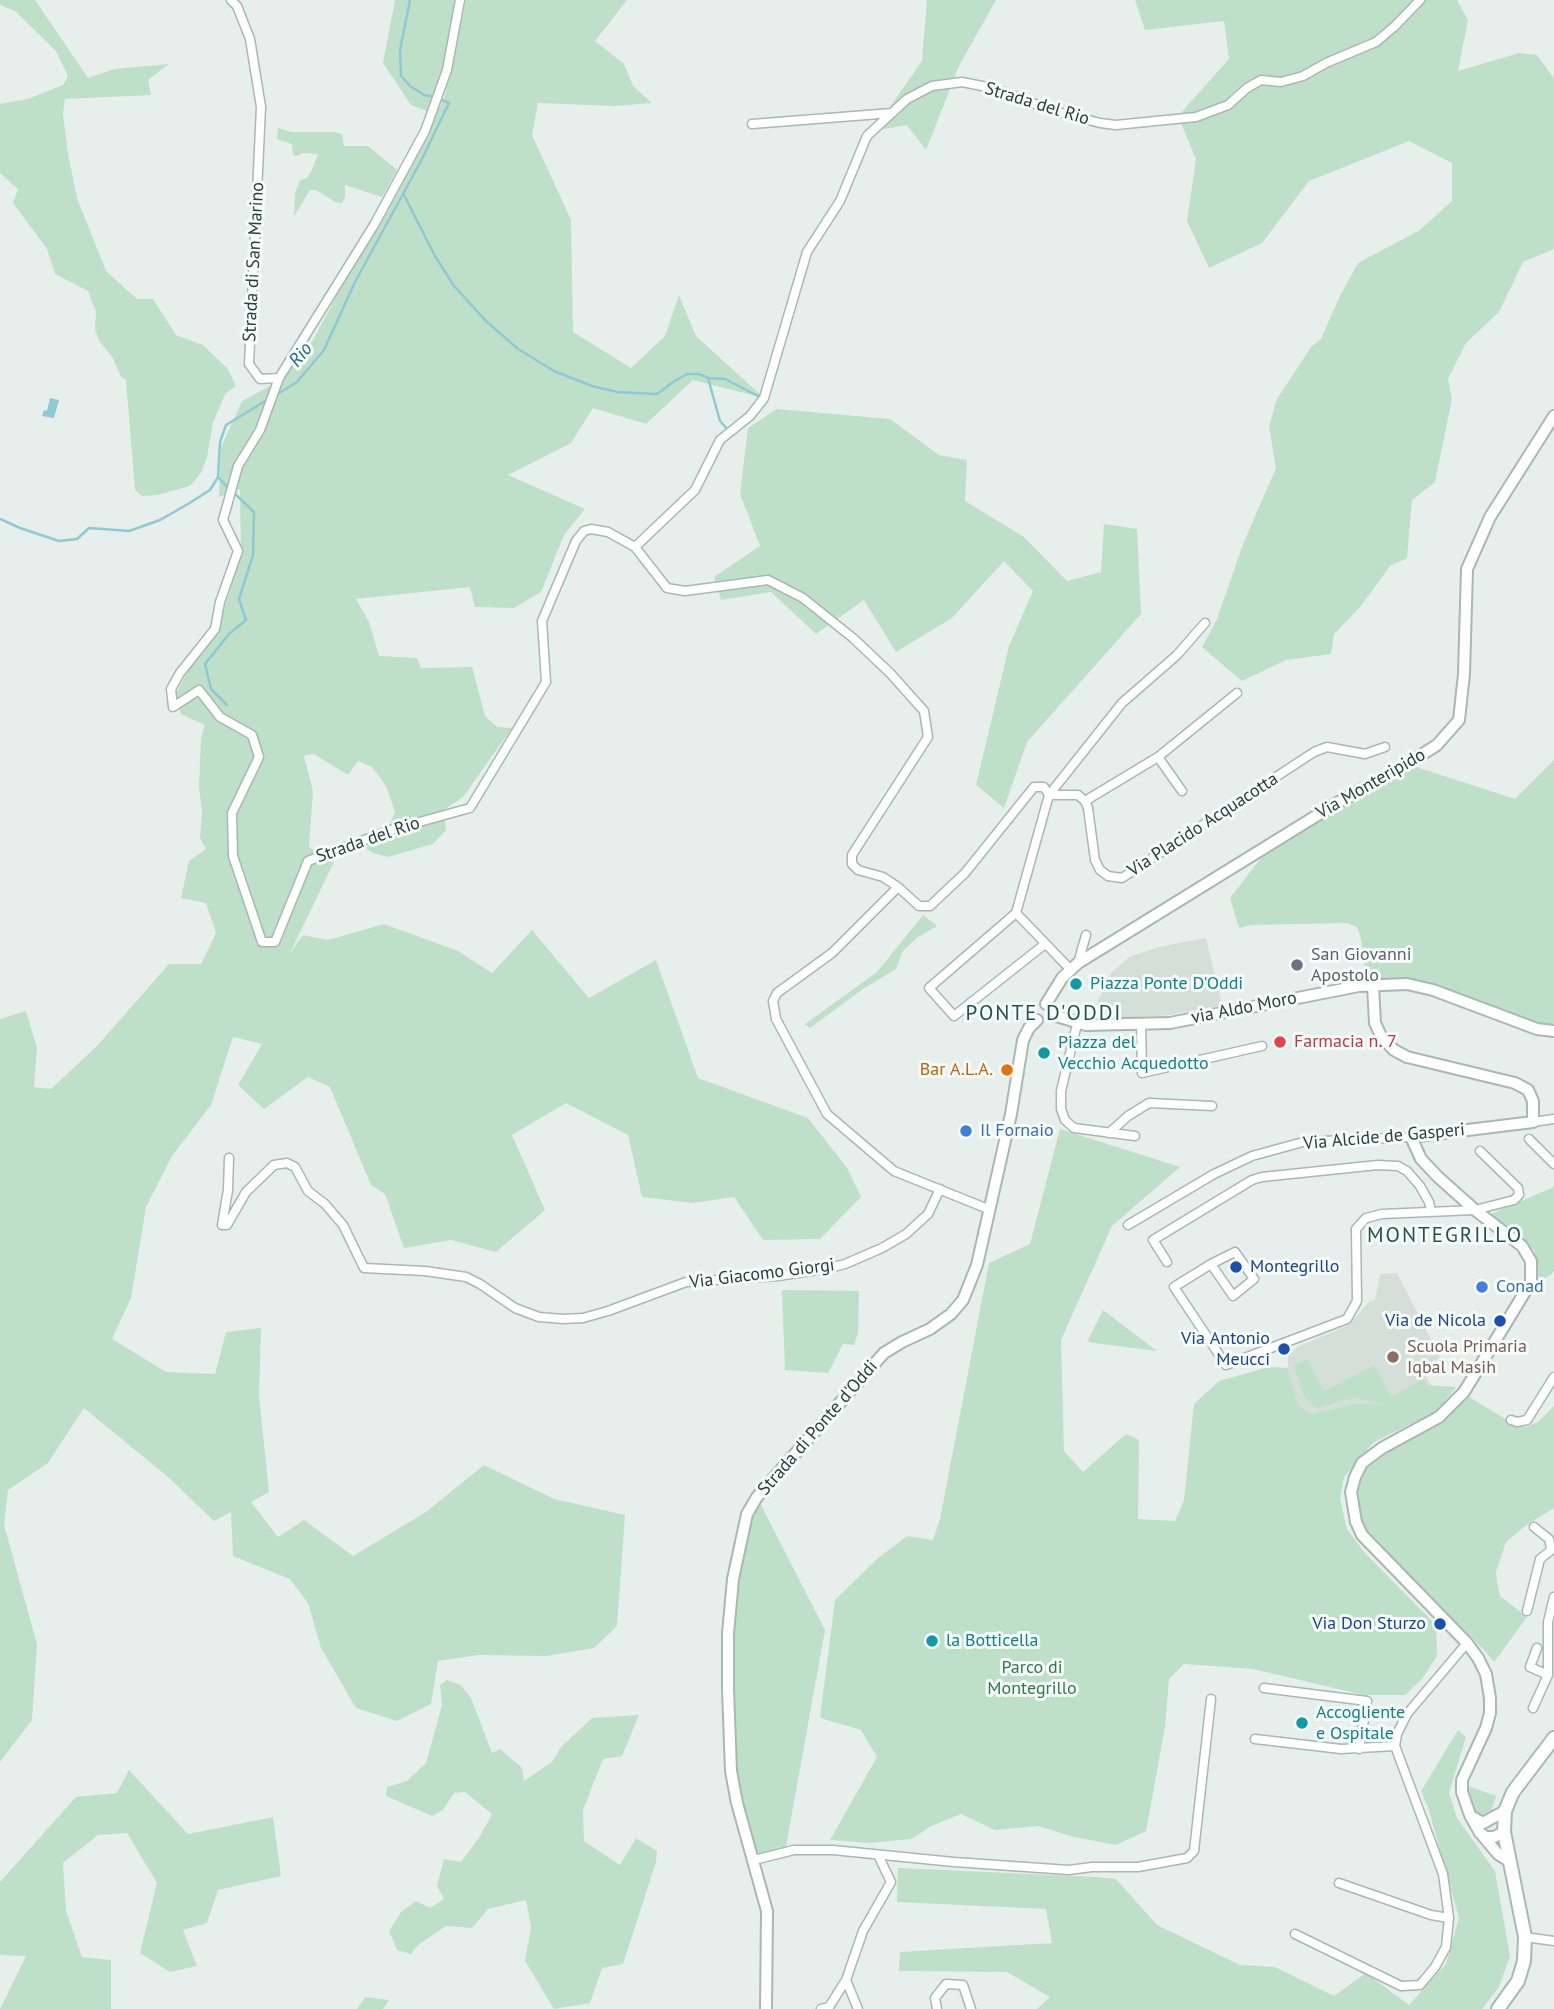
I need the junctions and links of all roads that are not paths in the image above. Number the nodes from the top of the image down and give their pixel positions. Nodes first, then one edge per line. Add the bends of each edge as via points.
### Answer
1 (231, 0) edge
2 (460, 0) edge
3 (1420, 0) edge
4 (891, 113) junction
5 (752, 124) dead end
6 (279, 377) junction
7 (1554, 416) edge
8 (635, 547) junction
9 (1205, 623) dead end
10 (1237, 693) dead end
11 (1385, 747) dead end
12 (1158, 757) junction
13 (1182, 791) dead end
14 (1048, 799) junction
15 (1085, 801) junction
16 (898, 887) junction
17 (1016, 913) junction
18 (1086, 935) dead end
19 (1045, 944) junction
20 (1074, 966) junction
21 (1373, 986) junction
22 (1046, 1004) junction
23 (1053, 1015) junction
24 (1037, 1020) junction
25 (1077, 1024) junction
26 (1141, 1024) junction
27 (1554, 1031) edge
28 (1262, 1046) dead end
29 (1212, 1106) dead end
30 (1554, 1118) edge
31 (1533, 1122) junction
32 (1109, 1133) junction
33 (1135, 1136) dead end
34 (1410, 1137) junction
35 (1529, 1139) dead end
36 (1480, 1151) dead end
37 (229, 1158) dead end
38 (1554, 1164) edge
39 (940, 1189) junction
40 (988, 1209) junction
41 (1475, 1210) junction
42 (1431, 1211) junction
43 (1128, 1225) dead end
44 (1167, 1262) dead end
45 (1211, 1264) junction
46 (1554, 1377) edge
47 (1511, 1420) dead end
48 (1534, 1527) dead end
49 (1553, 1548) edge
50 (1554, 1597) edge
51 (1527, 1611) dead end
52 (1467, 1643) junction
53 (1537, 1648) dead end
54 (1548, 1675) junction
55 (1264, 1688) dead end
56 (1211, 1699) dead end
57 (1533, 1707) dead end
58 (1554, 1738) edge
59 (1255, 1740) dead end
60 (1395, 1746) junction
61 (1359, 1749) junction
62 (1506, 1811) junction
63 (1482, 1828) junction
64 (1504, 1832) junction
65 (878, 1855) junction
66 (754, 1860) junction
67 (1509, 1861) junction
68 (1339, 1883) dead end
69 (1449, 1917) junction
70 (1295, 1934) dead end
71 (1525, 1937) junction
72 (1554, 1941) edge
73 (845, 1980) junction
74 (766, 2009) edge
75 (821, 2009) edge
76 (858, 2009) edge
77 (937, 2009) edge
78 (971, 2009) edge
79 (1498, 2009) edge

1 - 6 street, Strada di San Marino via 250,38 261,107 249,364 260,379
2 - 6 street via 447,70 425,131 374,225
3 - 4 street, Strada del Rio via 1376,42 1303,76 1281,82 1261,80 1228,105 1196,117 1100,123 962,82 932,86
4 - 5 street
4 - 8 street, Strada del Rio via 867,136 840,201 807,252 764,398 720,440 695,490
6 - 8 street, Strada del Rio via 260,430 238,466 223,520 239,551 215,629 171,689 173,707 199,690 219,717 252,735 259,757 232,813 233,856 262,942 275,942 308,861 394,829 470,808 546,682 542,621 576,541 591,529 608,532
7 - 20 street, Via Monteripido via 1490,517 1467,569 1463,690 1459,720 1452,729 1437,745 1396,771
8 - 16 street, Strada del Rio via 667,587 685,591 768,580 803,598 853,638 924,711 928,737 852,855 858,870
9 - 14 street via 1177,655 1122,703
10 - 12 street
11 - 15 street, Via Placido Acquacotta via 1358,754 1327,747 1314,752 1122,878 1108,876 1095,860
12 - 13 street
12 - 15 street
14 - 15 street via 1078,796
14 - 16 street via 1044,787 1034,787 965,873 930,906 919,906
14 - 17 street
16 - 39 street via 832,953 777,993 773,1002 776,1019 827,1114 894,1171
17 - 19 street
17 - 19 street via 929,988 954,1016
18 - 20 street
19 - 20 street
20 - 22 street, Via Monteripido
21 - 26 street, via Aldo Moro via 1170,1023
21 - 27 street, via Aldo Moro via 1420,987
21 - 31 street via 1375,1023 1394,1050 1515,1083 1528,1090
22 - 23 street
22 - 24 street, Strada di Ponte d'Oddi via 1036,1007
23 - 24 street via 1045,1023
23 - 25 street, via Aldo Moro
24 - 40 street, Strada di Ponte d'Oddi via 1023,1040
25 - 26 street, via Aldo Moro
25 - 32 street via 1061,1091 1063,1115 1074,1128
26 - 28 street via 1142,1073
29 - 32 street via 1149,1103
30 - 31 street
31 - 34 street, Via Alcide de Gasperi
32 - 33 street
34 - 41 street via 1421,1159
34 - 43 street, Via Alcide de Gasperi via 1303,1142 1252,1156
35 - 38 street
36 - 41 street via 1518,1188 1518,1195
37 - 39 street, Via Giacomo Giorgi via 222,1225 227,1225 246,1192 264,1174 274,1165 287,1163 343,1224 364,1268 466,1277 515,1308 563,1320 608,1311 686,1282 778,1276 845,1264 906,1234 928,1214
39 - 40 street
40 - 66 street, Strada di Ponte d'Oddi via 977,1265 963,1300 930,1329 884,1353 747,1514 733,1579 727,1689 731,1772
41 - 42 street
41 - 52 street via 1527,1252 1531,1282 1464,1392 1439,1417 1362,1463 1351,1492 1362,1535
42 - 44 street via 1420,1186 1398,1166 1262,1177 1153,1240
42 - 45 street via 1382,1214 1366,1218 1356,1229 1357,1301 1347,1319 1226,1365 1174,1287
45 - 45 street via 1235,1252 1254,1279 1233,1296
46 - 47 street via 1527,1420
48 - 49 street
49 - 51 street via 1541,1559
50 - 54 street via 1548,1622
52 - 60 street via 1407,1714
52 - 63 street via 1486,1674 1490,1698 1486,1728 1462,1780 1470,1815
53 - 54 street via 1530,1667
54 - 57 street
55 - 61 street via 1367,1701
56 - 65 street via 1194,1851 1186,1858 1138,1867 1069,1870
58 - 62 main road via 1513,1792
59 - 61 street
60 - 61 street
60 - 69 street via 1443,1874
62 - 63 street
62 - 64 main road
63 - 64 street
63 - 67 street via 1494,1850
64 - 67 main road
65 - 66 street via 794,1850
65 - 73 street via 891,1882 863,1931
66 - 74 street, Strada di Ponte d'Oddi via 768,1925
67 - 71 main road
68 - 69 street
69 - 70 street via 1446,1947 1420,1985 1401,1986
71 - 72 street
71 - 79 main road via 1518,1981
73 - 75 street via 828,2007
73 - 76 street
77 - 78 street via 935,1998 946,1984 962,1984

